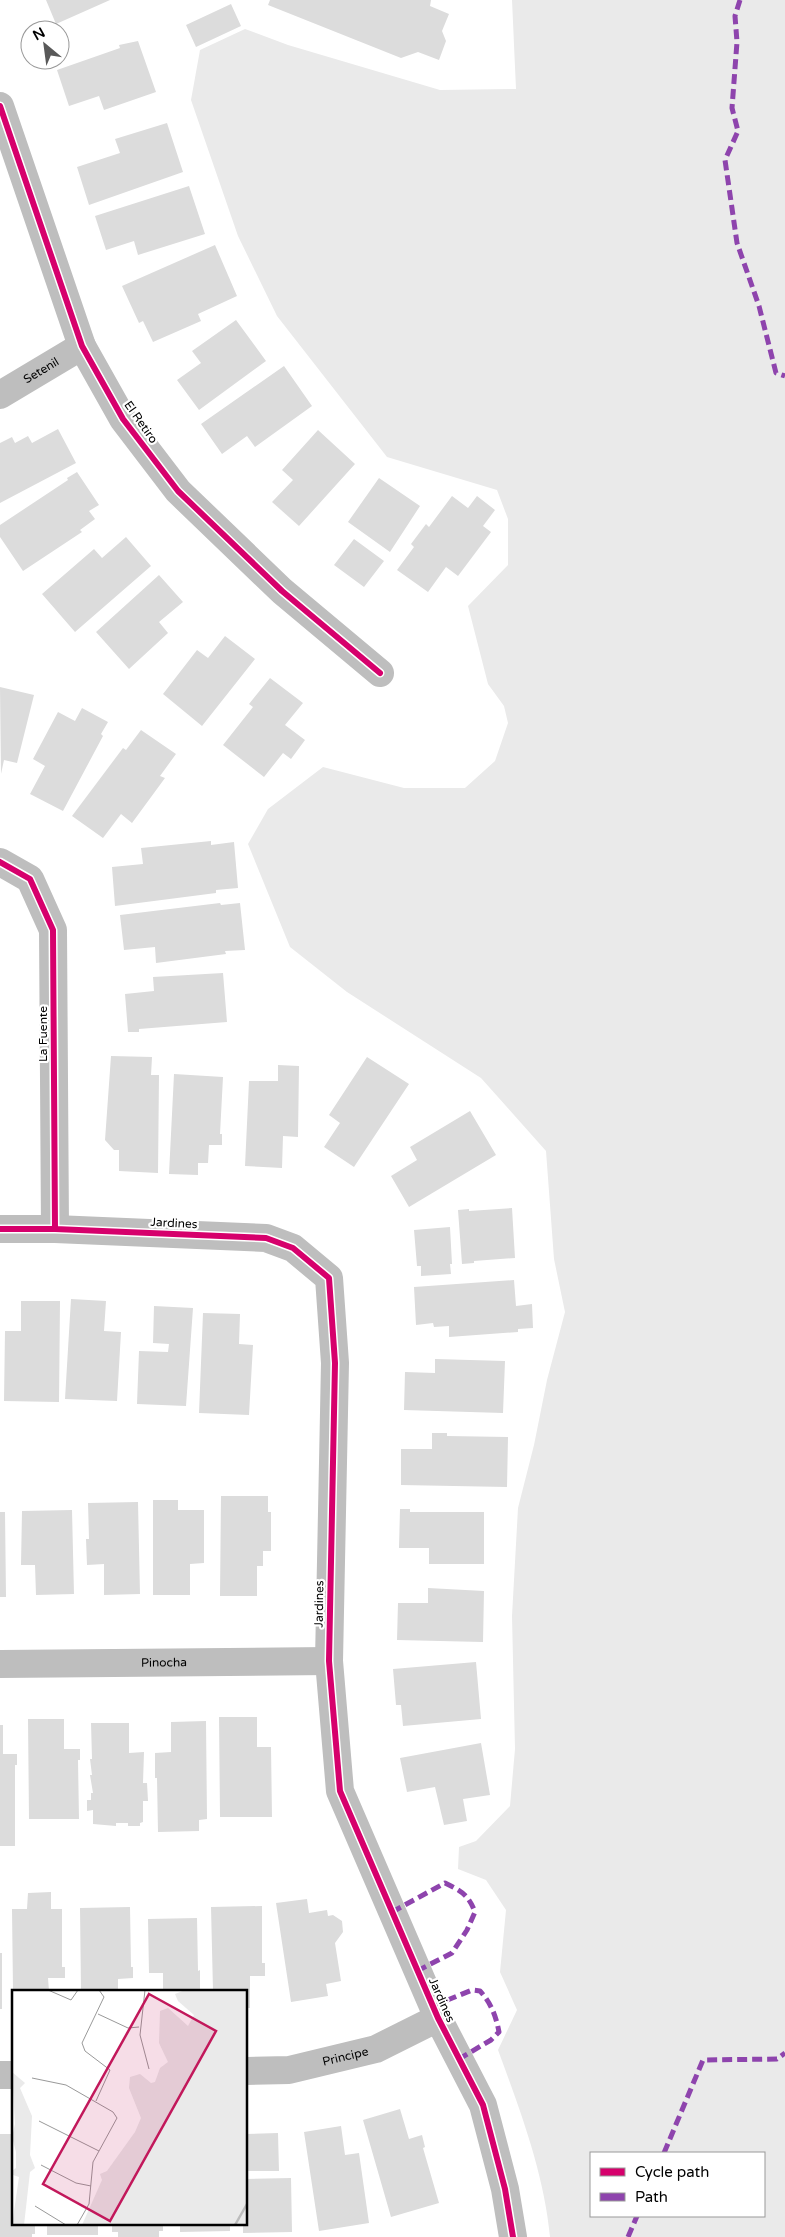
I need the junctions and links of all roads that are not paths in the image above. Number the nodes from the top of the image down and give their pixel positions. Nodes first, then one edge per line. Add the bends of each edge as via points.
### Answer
1 (0, 106) edge
2 (82, 346) junction
3 (0, 395) edge
4 (380, 673) dead end
5 (0, 862) edge
6 (0, 1229) edge
7 (55, 1229) junction
8 (329, 1661) junction
9 (0, 1664) edge
10 (438, 2018) junction
11 (248, 2071) edge
12 (513, 2237) edge

1 - 2 street, El Retiro
2 - 3 street, Setenil
2 - 4 street, El Retiro via 123,418 178,491 282,591
5 - 7 street, La Fuente via 30,880 54,930
6 - 7 street, Jardines
7 - 8 street, Jardines via 266,1238 293,1248 329,1278 336,1363
8 - 9 street, Pinocha
8 - 10 street, Jardines via 340,1791
10 - 11 street, Principe via 376,2049 289,2070
10 - 12 street, Jardines via 483,2105 505,2189

